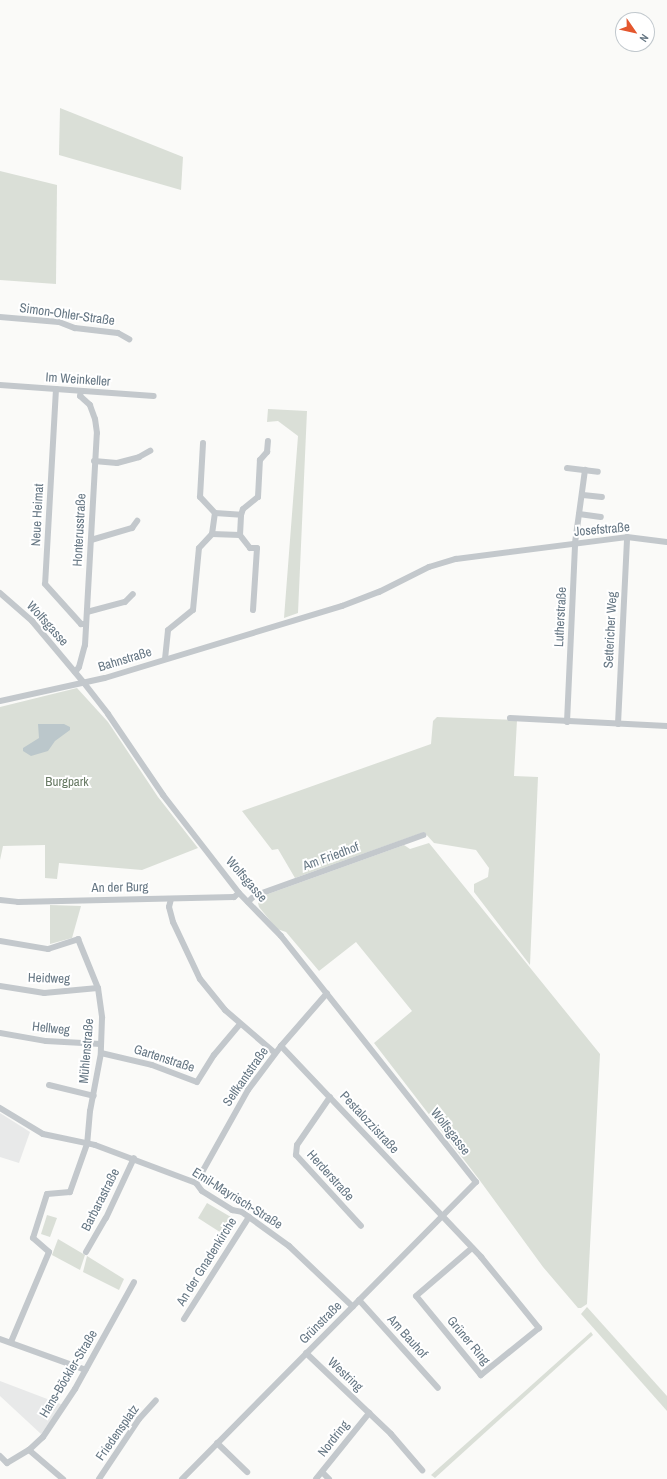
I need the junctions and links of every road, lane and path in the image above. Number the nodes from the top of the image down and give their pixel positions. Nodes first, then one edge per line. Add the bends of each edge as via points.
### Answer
1 (0, 317) edge
2 (129, 339) dead end
3 (0, 385) edge
4 (56, 389) junction
5 (81, 391) junction
6 (154, 396) dead end
7 (268, 440) dead end
8 (203, 443) dead end
9 (150, 450) dead end
10 (94, 461) junction
11 (567, 468) dead end
12 (585, 470) junction
13 (598, 472) dead end
14 (583, 495) junction
15 (602, 497) dead end
16 (215, 513) junction
17 (579, 514) junction
18 (241, 515) junction
19 (601, 517) dead end
20 (137, 521) dead end
21 (212, 534) junction
22 (240, 535) junction
23 (627, 537) junction
24 (91, 540) junction
25 (667, 542) edge
26 (575, 543) junction
27 (0, 593) edge
28 (133, 594) dead end
29 (253, 610) dead end
30 (87, 612) junction
31 (86, 624) junction
32 (255, 632) joint
33 (165, 659) junction
34 (75, 672) junction
35 (84, 683) junction
36 (0, 701) edge
37 (510, 718) dead end
38 (567, 722) junction
39 (618, 724) junction
40 (667, 726) edge
41 (424, 834) dead end
42 (239, 893) junction
43 (171, 899) junction
44 (0, 900) edge
45 (248, 902) junction
46 (0, 941) edge
47 (0, 986) edge
48 (98, 988) junction
49 (327, 993) junction
50 (240, 1024) junction
51 (0, 1033) edge
52 (101, 1044) junction
53 (281, 1046) junction
54 (101, 1053) junction
55 (275, 1053) junction
56 (49, 1085) dead end
57 (94, 1096) junction
58 (330, 1097) junction
59 (0, 1108) edge
60 (87, 1144) junction
61 (134, 1158) junction
62 (476, 1182) joint
63 (196, 1183) junction
64 (441, 1216) junction
65 (249, 1217) junction
66 (361, 1226) dead end
67 (472, 1248) junction
68 (86, 1252) dead end
69 (134, 1282) dead end
70 (359, 1300) junction
71 (353, 1307) junction
72 (184, 1320) dead end
73 (0, 1338) edge
74 (11, 1342) junction
75 (306, 1353) junction
76 (86, 1370) junction
77 (438, 1388) dead end
78 (156, 1400) dead end
79 (369, 1412) junction
80 (217, 1443) junction
81 (29, 1450) junction
82 (0, 1456) edge
83 (422, 1470) dead end
84 (247, 1472) dead end
85 (322, 1472) junction
86 (63, 1479) edge
87 (99, 1479) edge
88 (182, 1479) edge
89 (316, 1479) edge
90 (329, 1479) edge

1 - 2 street, Simon-Ohler-Straße via 59,322 75,328 118,333
3 - 4 street, Im Weinkeller
4 - 5 street, Im Weinkeller
4 - 31 street, Neue Heimat via 45,584 81,624
5 - 6 street, Im Weinkeller
5 - 10 street, Honterusstraße via 80,396 90,405 95,419
7 - 18 street via 267,452 260,460 258,497 243,509
8 - 16 street via 200,496
9 - 10 street via 139,457 117,463
10 - 24 street, Honterusstraße
11 - 12 street
12 - 13 street
12 - 14 street, Lutherstraße
14 - 15 street
14 - 17 street, Lutherstraße
16 - 18 street
16 - 21 street
17 - 19 street
17 - 26 street, Lutherstraße
18 - 22 street
20 - 24 street via 132,528
21 - 22 street
21 - 33 street via 199,548 192,610 168,630
22 - 29 street via 250,548 257,548
23 - 25 street, Josefstraße
23 - 26 street, Josefstraße
23 - 39 street, Settericher Weg
24 - 30 street, Honterusstraße
26 - 32 street, Josefstraße via 438,564 360,600
26 - 38 street, Lutherstraße
27 - 34 street, Wolfsgasse via 32,621
28 - 30 street via 125,602
30 - 31 street, Honterusstraße
31 - 34 street, Honterusstraße via 85,645 79,667
32 - 33 street, Bahnstraße
33 - 35 street, Bahnstraße
34 - 35 street, Wolfsgasse
35 - 36 street, Bahnstraße
35 - 42 street, Wolfsgasse via 163,795
37 - 38 street
38 - 39 street
39 - 40 street
41 - 45 street, Am Friedhof via 254,896
42 - 43 street, An der Burg via 234,897
42 - 45 street, Wolfsgasse
43 - 44 street, An der Burg
43 - 50 street via 169,907 173,922 190,961 211,994
45 - 49 street, Wolfsgasse via 281,936
46 - 48 street, Mühlenstraße via 48,949 78,939
47 - 48 street, Heidweg via 44,993
48 - 52 street, Mühlenstraße via 102,1018
49 - 53 street, Selfkantstraße
49 - 62 street, Wolfsgasse
50 - 54 street, Gartenstraße via 214,1055 198,1082 152,1065
50 - 55 street
51 - 52 street, Hellweg via 46,1041
52 - 54 street, Mühlenstraße
53 - 55 street, Selfkantstraße
53 - 58 street, Pestalozzistraße
54 - 57 street, Mühlenstraße
55 - 63 street, Selfkantstraße via 235,1110
56 - 57 street
57 - 60 street, Mühlenstraße
58 - 64 street, Pestalozzistraße
58 - 66 street, Herderstraße via 297,1145 296,1155
59 - 60 street, Emil-Mayrisch-Straße via 43,1134
60 - 61 street, Emil-Mayrisch-Straße
60 - 74 street, Mühlenstraße via 70,1192 47,1194 33,1238 49,1252
61 - 63 street, Emil-Mayrisch-Straße
61 - 68 street, Barbarastraße via 106,1218
62 - 64 street, Grünstraße
63 - 65 street, Emil-Mayrisch-Straße via 202,1191
64 - 67 street, Grüner Ring
64 - 70 street, Grünstraße
65 - 71 street, Emil-Mayrisch-Straße via 289,1246
65 - 72 street, An der Gnadenkirche
67 - 67 street, Grüner Ring via 539,1328 481,1375 416,1296
69 - 76 street, Hans-Böckler-Straße
70 - 71 street, Grünstraße
70 - 77 street, Am Bauhof
71 - 75 street, Grünstraße
73 - 74 street
74 - 76 street
75 - 79 street, Westring
75 - 80 street, Grünstraße
76 - 81 street, Hans-Böckler-Straße via 64,1408 43,1437
78 - 87 street, Friedensplatz via 139,1419
79 - 83 street, Westring
79 - 85 street, Nordring
80 - 84 street
80 - 88 street, Grünstraße
81 - 82 street, Hans-Böckler-Straße via 7,1463
81 - 86 street
85 - 89 street, Nordring
85 - 90 street

